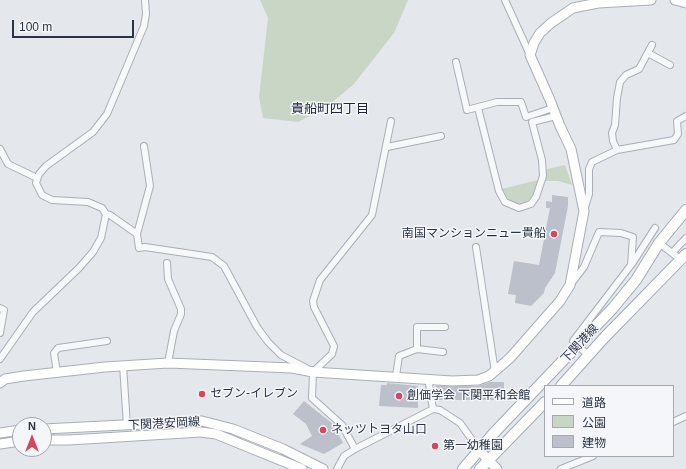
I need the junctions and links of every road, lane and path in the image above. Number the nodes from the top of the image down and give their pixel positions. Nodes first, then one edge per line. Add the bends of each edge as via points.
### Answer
1 (145, 0) edge
2 (505, 0) edge
3 (651, 0) edge
4 (675, 0) edge
5 (686, 3) edge
6 (652, 45) dead end
7 (648, 53) junction
8 (530, 55) junction
9 (456, 62) dead end
10 (670, 65) dead end
11 (478, 108) junction
12 (555, 112) junction
13 (686, 116) edge
14 (391, 121) dead end
15 (441, 136) dead end
16 (144, 146) dead end
17 (387, 147) junction
18 (0, 149) edge
19 (617, 150) junction
20 (37, 178) junction
21 (686, 210) edge
22 (584, 211) junction
23 (106, 214) junction
24 (656, 228) dead end
25 (137, 234) junction
26 (686, 238) edge
27 (659, 243) junction
28 (476, 247) dead end
29 (672, 253) junction
30 (683, 256) edge
31 (167, 263) dead end
32 (631, 265) junction
33 (570, 285) junction
34 (0, 308) edge
35 (445, 327) dead end
36 (0, 333) edge
37 (107, 341) dead end
38 (578, 346) junction
39 (0, 349) edge
40 (417, 349) junction
41 (443, 352) dead end
42 (588, 355) junction
43 (1, 358) edge
44 (168, 363) junction
45 (123, 365) junction
46 (313, 372) junction
47 (495, 372) junction
48 (57, 373) junction
49 (396, 376) junction
50 (428, 378) junction
51 (0, 383) edge
52 (562, 385) edge
53 (544, 403) edge
54 (433, 409) junction
55 (686, 416) edge
56 (674, 422) edge
57 (127, 426) junction
58 (52, 429) edge
59 (12, 431) edge
60 (0, 433) edge
61 (52, 440) edge
62 (12, 442) edge
63 (0, 444) edge
64 (355, 449) junction
65 (480, 451) junction
66 (591, 457) edge
67 (489, 460) junction
68 (569, 468) edge
69 (302, 469) edge
70 (324, 469) edge
71 (337, 469) edge
72 (464, 469) edge
73 (480, 469) edge
74 (497, 469) edge
75 (561, 469) edge

1 - 20 street via 144,26 107,114 93,132 46,166
2 - 8 street
3 - 8 street via 598,3 566,11 540,34
4 - 5 street
6 - 7 street
7 - 10 street
7 - 19 street via 639,69 626,75 620,82 612,133
8 - 12 street
9 - 11 street via 467,110
11 - 12 street via 496,102 521,102 526,117
11 - 12 street via 499,191 505,202 519,208 531,204 543,176 542,160 532,122
12 - 22 street via 571,149
13 - 19 street via 677,121 678,134 674,140
14 - 17 street
15 - 17 street
16 - 25 street via 150,186
17 - 46 street via 372,215 320,280 315,294 314,307 334,346 332,354
18 - 20 street via 8,164
19 - 22 street via 590,165 589,194
20 - 23 street via 39,192 45,197 92,203 102,208
21 - 27 main road, 下関港線
22 - 33 street
23 - 25 street
23 - 43 street via 101,238 93,252 33,312
24 - 32 street
25 - 46 street via 139,248 212,257 224,266 256,327 268,342 281,355
26 - 29 street
27 - 29 street
27 - 38 main road, 下関港線 via 628,291
28 - 47 street
29 - 30 street
30 - 42 main road, 下関港線
31 - 44 street via 168,279 181,308
32 - 33 street via 633,237 601,231 597,234 584,267
32 - 38 street via 578,333 573,341
33 - 47 street via 560,301
34 - 36 street via 4,310
35 - 40 street via 417,327
37 - 48 street via 58,348 54,353
38 - 42 street
38 - 65 main road, 下関港線 via 493,434
39 - 43 street
40 - 41 street
40 - 49 street via 399,356
42 - 52 main road, 下関港線
44 - 45 street
44 - 46 street via 292,368
45 - 48 street
45 - 57 street
46 - 49 street
46 - 64 street via 312,398 342,425
47 - 50 street via 472,381
48 - 51 street via 5,379
49 - 50 street
50 - 54 street
53 - 67 main road
54 - 64 street
54 - 65 street via 440,410 460,423
55 - 56 street
57 - 58 street, 下関港安岡線
57 - 70 street, 下関港安岡線 via 186,421 214,423 283,449
59 - 60 street
61 - 69 street, 下関港安岡線 via 201,432 228,438
62 - 63 street
64 - 71 street via 344,456
65 - 67 street
65 - 72 main road, 下関港線
66 - 68 street
67 - 73 main road
67 - 74 street
68 - 75 street

